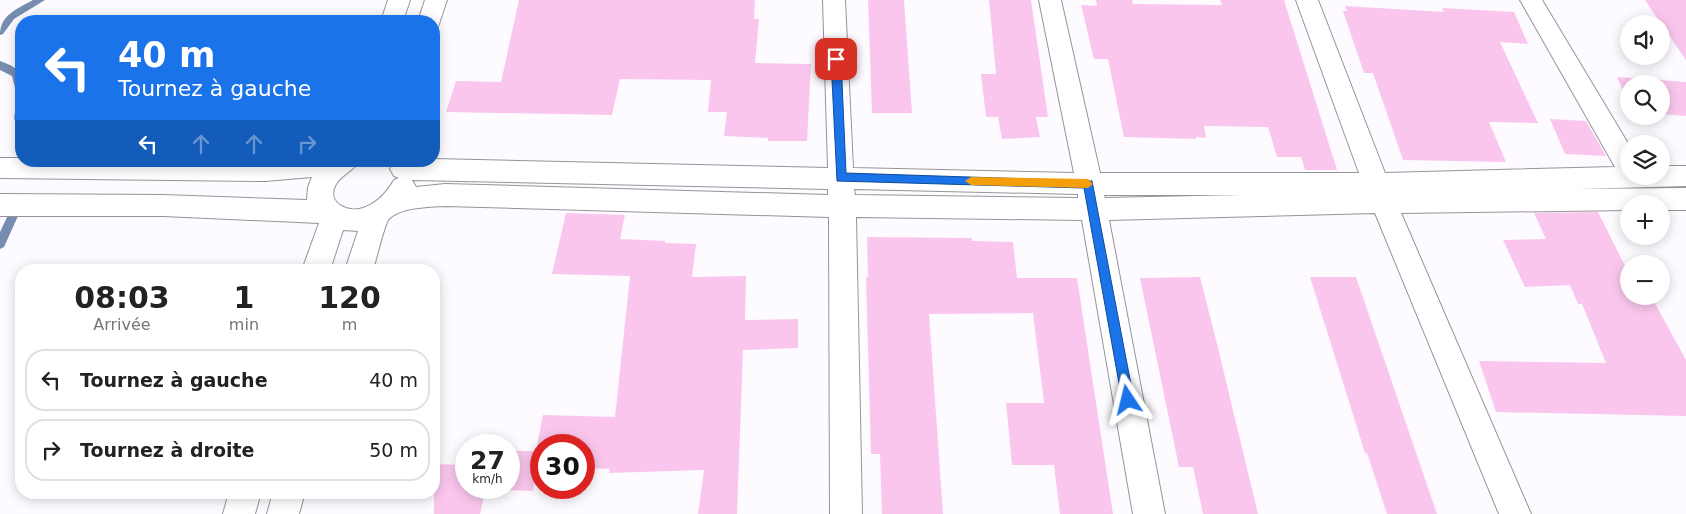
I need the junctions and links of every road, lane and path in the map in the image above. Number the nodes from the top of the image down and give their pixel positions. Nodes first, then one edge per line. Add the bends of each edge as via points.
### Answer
1 (399, 0) edge
2 (436, 0) edge
3 (834, 0) edge
4 (1050, 0) edge
5 (1307, 0) edge
6 (1532, 0) edge
7 (394, 15) edge
8 (432, 15) edge
9 (1620, 153) edge
10 (440, 166) edge
11 (304, 167) edge
12 (339, 167) edge
13 (400, 167) edge
14 (0, 168) edge
15 (1686, 176) edge
16 (840, 178) junction
17 (1670, 178) edge
18 (1620, 182) edge
19 (1647, 185) edge
20 (1381, 193) junction
21 (1091, 196) junction
22 (1686, 200) edge
23 (0, 205) edge
24 (842, 206) junction
25 (385, 208) junction
26 (330, 215) junction
27 (318, 264) edge
28 (362, 264) edge
29 (243, 499) edge
30 (287, 499) edge
31 (239, 514) edge
32 (283, 514) edge
33 (846, 514) edge
34 (1149, 514) edge
35 (1515, 514) edge

1 - 7 street
2 - 8 street
3 - 16 street
4 - 21 street
5 - 20 street
6 - 9 street
10 - 16 street
11 - 14 street via 265,171
12 - 26 street via 325,180 321,189 322,206
13 - 25 street via 405,179 402,191
15 - 17 street
16 - 21 street
16 - 24 street
18 - 20 street
19 - 22 street
20 - 21 street
20 - 35 street
21 - 24 street
21 - 34 street
23 - 26 street via 137,204
24 - 25 street via 445,195 422,197
24 - 33 street
25 - 26 street via 358,220
25 - 28 street
26 - 27 street
29 - 31 street
30 - 32 street

